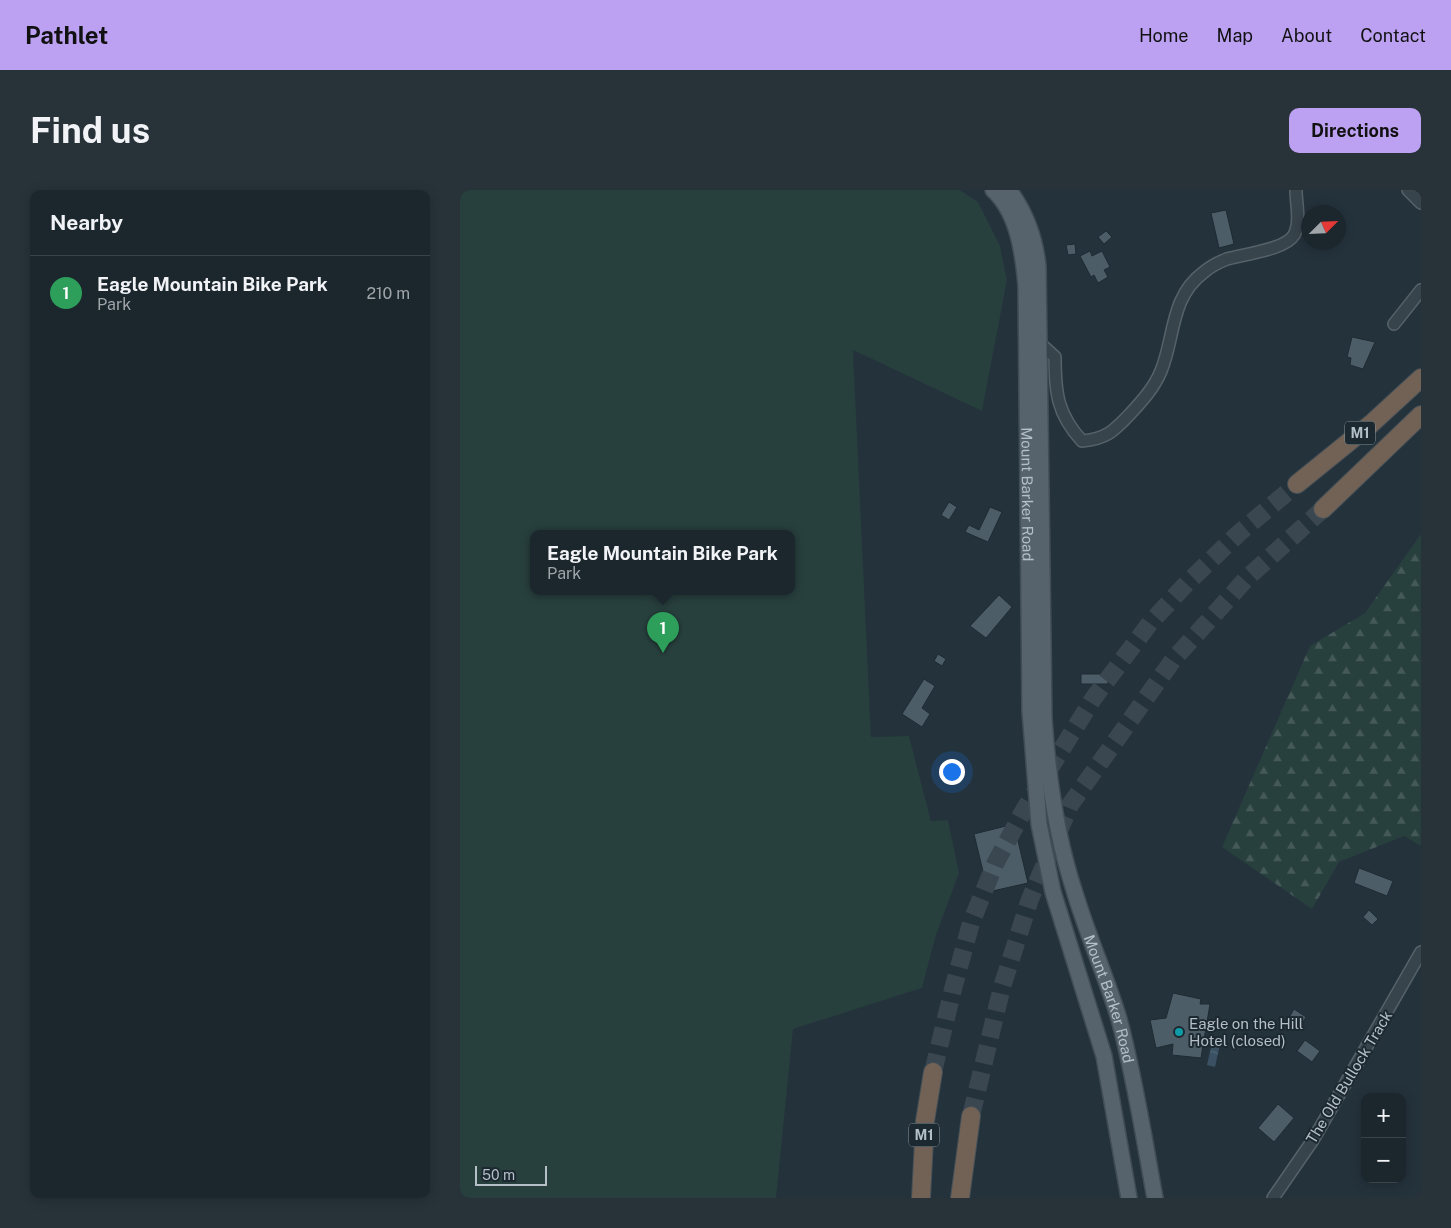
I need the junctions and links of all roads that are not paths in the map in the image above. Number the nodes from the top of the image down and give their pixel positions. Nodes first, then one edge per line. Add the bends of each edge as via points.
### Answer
1 (1296, 190) edge
2 (1408, 190) edge
3 (1002, 191) edge
4 (1421, 203) edge
5 (1421, 290) edge
6 (1394, 324) dead end
7 (1033, 345) junction
8 (1421, 378) edge
9 (1421, 415) edge
10 (1297, 484) tunnel mouth
11 (1323, 509) tunnel mouth
12 (1053, 803) junction
13 (1037, 806) junction
14 (1421, 952) edge
15 (933, 1072) tunnel mouth
16 (1136, 1094) junction
17 (1112, 1098) junction
18 (971, 1116) tunnel mouth
19 (921, 1198) edge
20 (960, 1198) edge
21 (1129, 1198) edge
22 (1155, 1198) edge
23 (1273, 1198) edge

1 - 7 street via 1294,234 1280,245 1226,260 1197,278 1173,321 1166,355 1155,384 1126,419 1098,440 1082,441 1074,433 1058,403 1055,357 1050,351
2 - 4 street
3 - 7 main road, Mount Barker Road via 1021,246
5 - 6 street
7 - 12 main road, Mount Barker Road via 1044,719
7 - 13 main road, Mount Barker Road via 1030,711
8 - 10 highway, M1
9 - 11 highway, M1
12 - 13 main road
12 - 16 main road, Mount Barker Road via 1073,890 1119,1020
13 - 17 main road, Mount Barker Road via 1053,892 1104,1056
14 - 23 street, The Old Bullock Track via 1313,1140
15 - 19 highway, M1 via 925,1121
16 - 17 main road
16 - 22 main road, Mount Barker Road
17 - 21 main road, Mount Barker Road
18 - 20 highway

